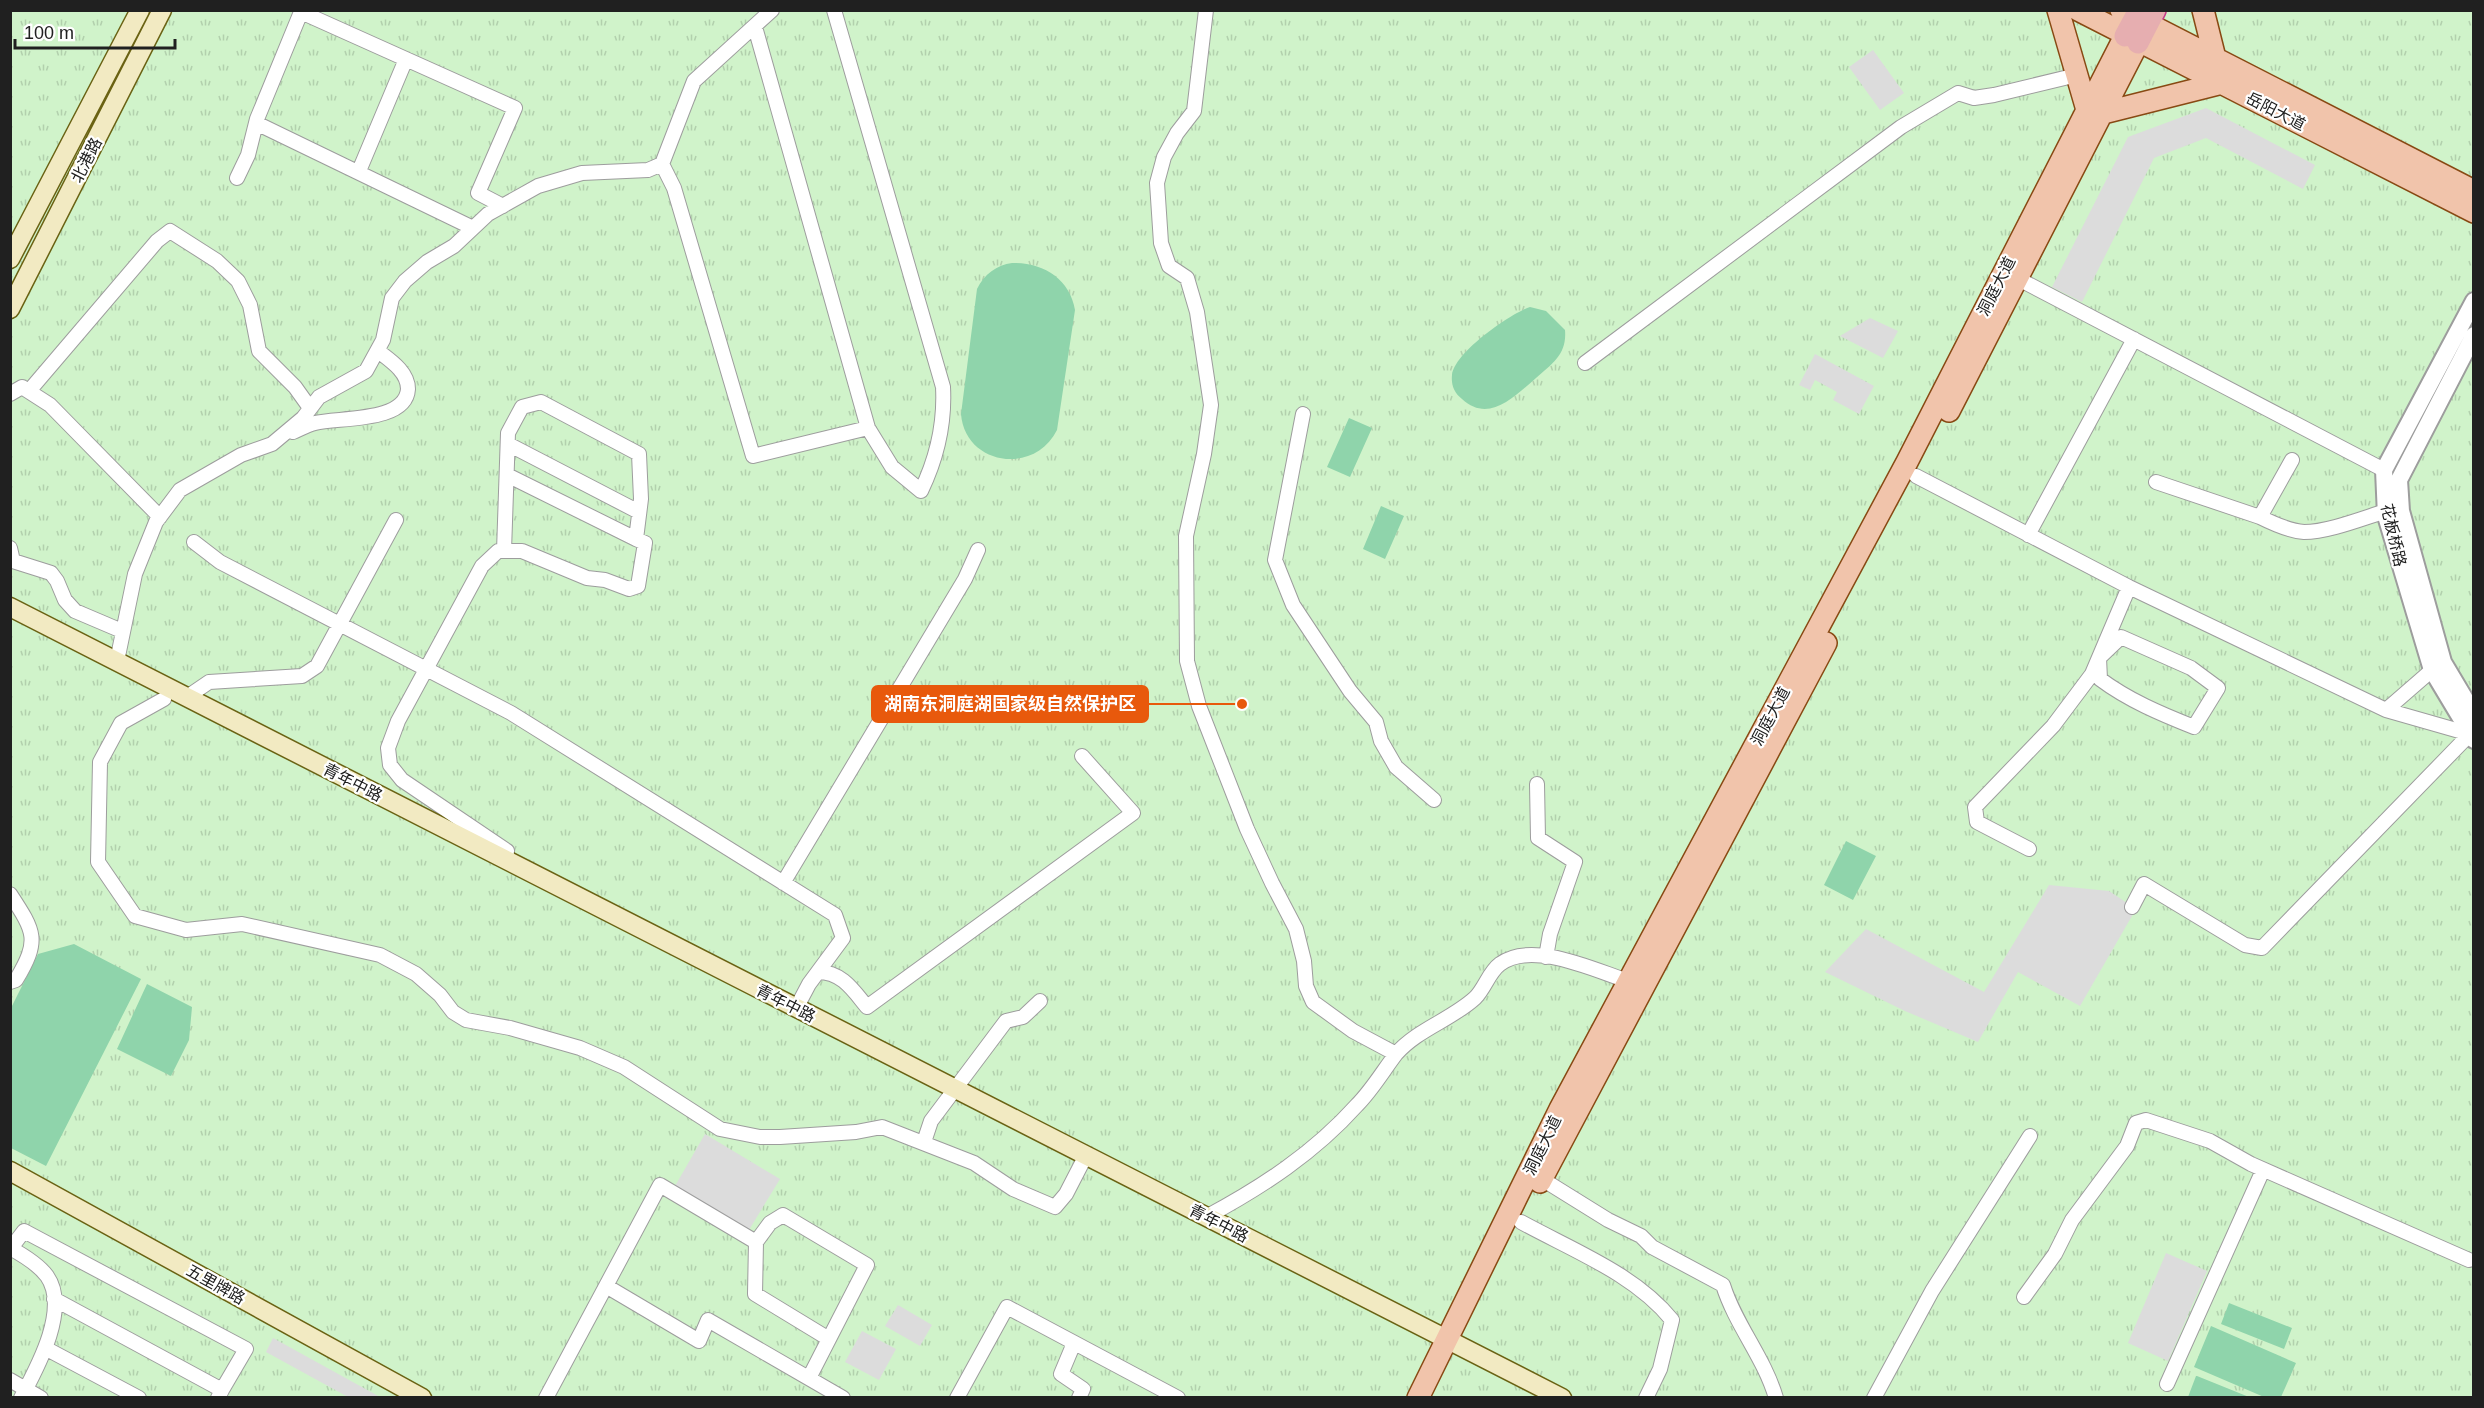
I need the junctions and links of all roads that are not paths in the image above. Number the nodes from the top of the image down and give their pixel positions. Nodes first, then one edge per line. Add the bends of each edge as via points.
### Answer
1 (140, 10) edge
2 (162, 10) edge
3 (772, 10) edge
4 (834, 10) edge
5 (1206, 10) edge
6 (2058, 10) edge
7 (2078, 10) edge
8 (2203, 10) edge
9 (2137, 22) edge
10 (755, 27) junction
11 (2215, 58) junction
12 (406, 59) junction
13 (2077, 75) junction
14 (2222, 83) junction
15 (2095, 111) junction
16 (256, 123) junction
17 (662, 164) junction
18 (359, 171) junction
19 (237, 178) dead end
20 (2474, 191) edge
21 (503, 206) junction
22 (2474, 212) edge
23 (473, 228) junction
24 (10, 259) edge
25 (2011, 274) junction
26 (2474, 301) edge
27 (10, 309) edge
28 (2474, 334) edge
29 (2134, 339) junction
30 (378, 351) junction
31 (1585, 363) dead end
32 (29, 392) junction
33 (10, 394) edge
34 (310, 408) junction
35 (1303, 414) dead end
36 (868, 428) junction
37 (280, 437) junction
38 (508, 444) junction
39 (2292, 460) dead end
40 (2384, 470) junction
41 (507, 475) junction
42 (1916, 476) junction
43 (2156, 482) dead end
44 (2386, 511) junction
45 (639, 512) junction
46 (160, 517) junction
47 (2260, 517) junction
48 (396, 520) dead end
49 (2028, 534) junction
50 (636, 539) junction
51 (194, 542) dead end
52 (10, 548) edge
53 (978, 550) dead end
54 (504, 551) junction
55 (2129, 586) junction
56 (10, 607) edge
57 (10, 620) edge
58 (122, 631) junction
59 (2099, 658) junction
60 (117, 661) junction
61 (2432, 670) junction
62 (187, 697) junction
63 (164, 699) junction
64 (2386, 710) junction
65 (2474, 714) edge
66 (2472, 737) edge
67 (1082, 756) dead end
68 (1537, 784) dead end
69 (1434, 800) dead end
70 (2029, 849) dead end
71 (506, 860) junction
72 (783, 883) junction
73 (10, 894) edge
74 (2132, 907) dead end
75 (1546, 957) junction
76 (818, 972) junction
77 (1628, 981) junction
78 (10, 982) edge
79 (800, 1001) dead end
80 (1040, 1001) dead end
81 (1396, 1054) junction
82 (953, 1092) junction
83 (2030, 1136) dead end
84 (924, 1142) junction
85 (1082, 1163) junction
86 (2263, 1170) junction
87 (10, 1171) edge
88 (1542, 1179) junction
89 (10, 1181) edge
90 (1206, 1217) junction
91 (1521, 1221) junction
92 (756, 1242) junction
93 (11, 1248) edge
94 (2472, 1258) edge
95 (606, 1286) junction
96 (2024, 1297) dead end
97 (54, 1299) junction
98 (829, 1339) junction
99 (1074, 1343) junction
100 (1451, 1347) junction
101 (45, 1348) junction
102 (809, 1378) junction
103 (10, 1380) edge
104 (2167, 1384) dead end
105 (23, 1393) edge
106 (220, 1394) edge
107 (1172, 1396) edge
108 (41, 1398) edge
109 (139, 1398) edge
110 (403, 1398) edge
111 (422, 1398) edge
112 (546, 1398) edge
113 (843, 1398) edge
114 (957, 1398) edge
115 (1079, 1398) edge
116 (1418, 1398) edge
117 (1432, 1398) edge
118 (1538, 1398) edge
119 (1562, 1398) edge
120 (1646, 1398) edge
121 (1776, 1398) edge
122 (1874, 1398) edge

1 - 24 main road, 北港路
2 - 27 main road, 北港路
3 - 10 street
4 - 36 street via 943,387 943,427 921,491 892,467
5 - 81 street via 1194,111 1164,157 1157,183 1161,243 1169,266 1187,278 1197,312 1210,405 1201,472 1186,536 1187,661 1199,706 1243,819 1296,929 1306,986 1313,1002 1353,1031
6 - 13 main road
7 - 9 main road, 岳阳大道
8 - 11 main road
9 - 11 main road, 岳阳大道
9 - 14 main road, 岳阳大道
9 - 15 main road, 洞庭大道
10 - 17 street via 694,81
10 - 36 street
11 - 20 main road, 岳阳大道
12 - 16 street via 302,12
12 - 18 street
12 - 21 street via 515,108 478,193
13 - 15 main road
13 - 31 street via 1994,95 1974,98 1958,93 1937,105
14 - 15 main road
14 - 22 main road, 岳阳大道
15 - 25 main road, 洞庭大道
16 - 18 street
16 - 19 street
17 - 21 street via 648,170 582,173 538,186
17 - 36 street via 674,188 753,456
18 - 23 street
21 - 23 street
23 - 30 street via 405,281 392,298
25 - 29 street
25 - 42 main road, 洞庭大道
25 - 77 main road, 洞庭大道
26 - 40 street
28 - 65 street, 花板桥路 via 2398,480 2401,511 2443,662
29 - 40 street
29 - 49 street
30 - 34 street via 366,371 319,397
30 - 37 street via 396,364 408,381 407,396 398,408 316,423
32 - 33 street via 22,387
32 - 34 street via 157,241 170,231 217,261 238,281 250,304 259,351 296,387
32 - 46 street via 50,405
34 - 37 street
35 - 69 street via 1275,560 1277,571 1318,646 1376,722 1396,767
37 - 46 street via 180,490
38 - 41 street
38 - 45 street
38 - 45 street via 508,433 522,407 541,402 639,454
39 - 47 street
40 - 44 street, 花板桥路
41 - 50 street
41 - 54 street
42 - 49 street
42 - 88 main road, 洞庭大道
43 - 47 street
44 - 47 street via 2304,532
44 - 61 street, 花板桥路
45 - 50 street
46 - 58 street via 135,574
48 - 62 street via 317,666 302,676 209,682
49 - 55 street
50 - 54 street via 645,543 638,586 629,589 587,578 522,551
51 - 72 street via 220,562 511,713
52 - 58 street via 12,561 51,573 75,611
53 - 72 street
54 - 71 street via 498,551 482,566 388,748 390,765 402,780 507,851
55 - 59 street
55 - 64 street
56 - 60 main road, 青年中路
57 - 63 main road
58 - 60 street
59 - 59 street via 2100,679 2115,690 2194,727 2218,688 2191,668 2121,636
59 - 70 street via 2092,674 2053,726 1975,807 1977,822
60 - 62 main road, 青年中路
61 - 64 street
61 - 66 street, 花板桥路
62 - 71 main road, 青年中路
63 - 82 main road
63 - 84 street via 121,723 100,762 98,862 135,916 186,930 242,924 380,956 416,974 466,1020 580,1048 624,1067 720,1129 780,1137 882,1127
64 - 66 street
66 - 74 street via 2262,948 2245,945 2144,884
67 - 76 street via 1134,813 867,1007 844,979
68 - 75 street via 1538,838 1575,862
71 - 82 main road, 青年中路
72 - 76 street via 836,915 843,938
73 - 78 street via 27,922 33,946 16,980
75 - 77 street
75 - 81 street via 1513,956 1497,966 1475,998 1408,1040
76 - 79 street
77 - 100 main road, 洞庭大道 via 1560,1109
80 - 82 street via 1023,1017 1006,1022
81 - 90 street via 1358,1105 1306,1154 1253,1192
82 - 84 street via 932,1121
82 - 85 main road
82 - 90 main road, 青年中路
83 - 122 street via 1932,1291
84 - 85 street via 974,1163 1013,1189 1055,1208
85 - 100 main road
86 - 94 street
86 - 96 street via 2210,1141 2146,1120 2136,1123 2127,1146 2072,1220 2055,1254
86 - 104 street
87 - 111 main road, 五里牌路
88 - 91 main road, 洞庭大道
88 - 121 street via 1641,1236 1652,1247 1724,1285 1731,1310 1759,1355
89 - 110 main road, 五里牌路
90 - 100 main road, 青年中路
91 - 100 main road, 洞庭大道
91 - 120 street via 1634,1286 1672,1320 1660,1369
92 - 95 street via 660,1185
92 - 98 street via 755,1294
92 - 98 street via 770,1223 783,1215 867,1265
93 - 97 street via 47,1276
93 - 106 street via 24,1231 246,1349
95 - 102 street via 699,1341 708,1320
95 - 112 street
97 - 101 street via 51,1336
97 - 106 street
98 - 102 street
99 - 107 street
99 - 114 street via 1006,1307
99 - 115 street via 1061,1374 1083,1389
100 - 116 main road, 洞庭大道
100 - 117 main road, 洞庭大道
100 - 118 main road, 青年中路
100 - 119 main road, 青年中路
101 - 105 street
101 - 109 street
102 - 113 street
103 - 105 street
105 - 108 street

